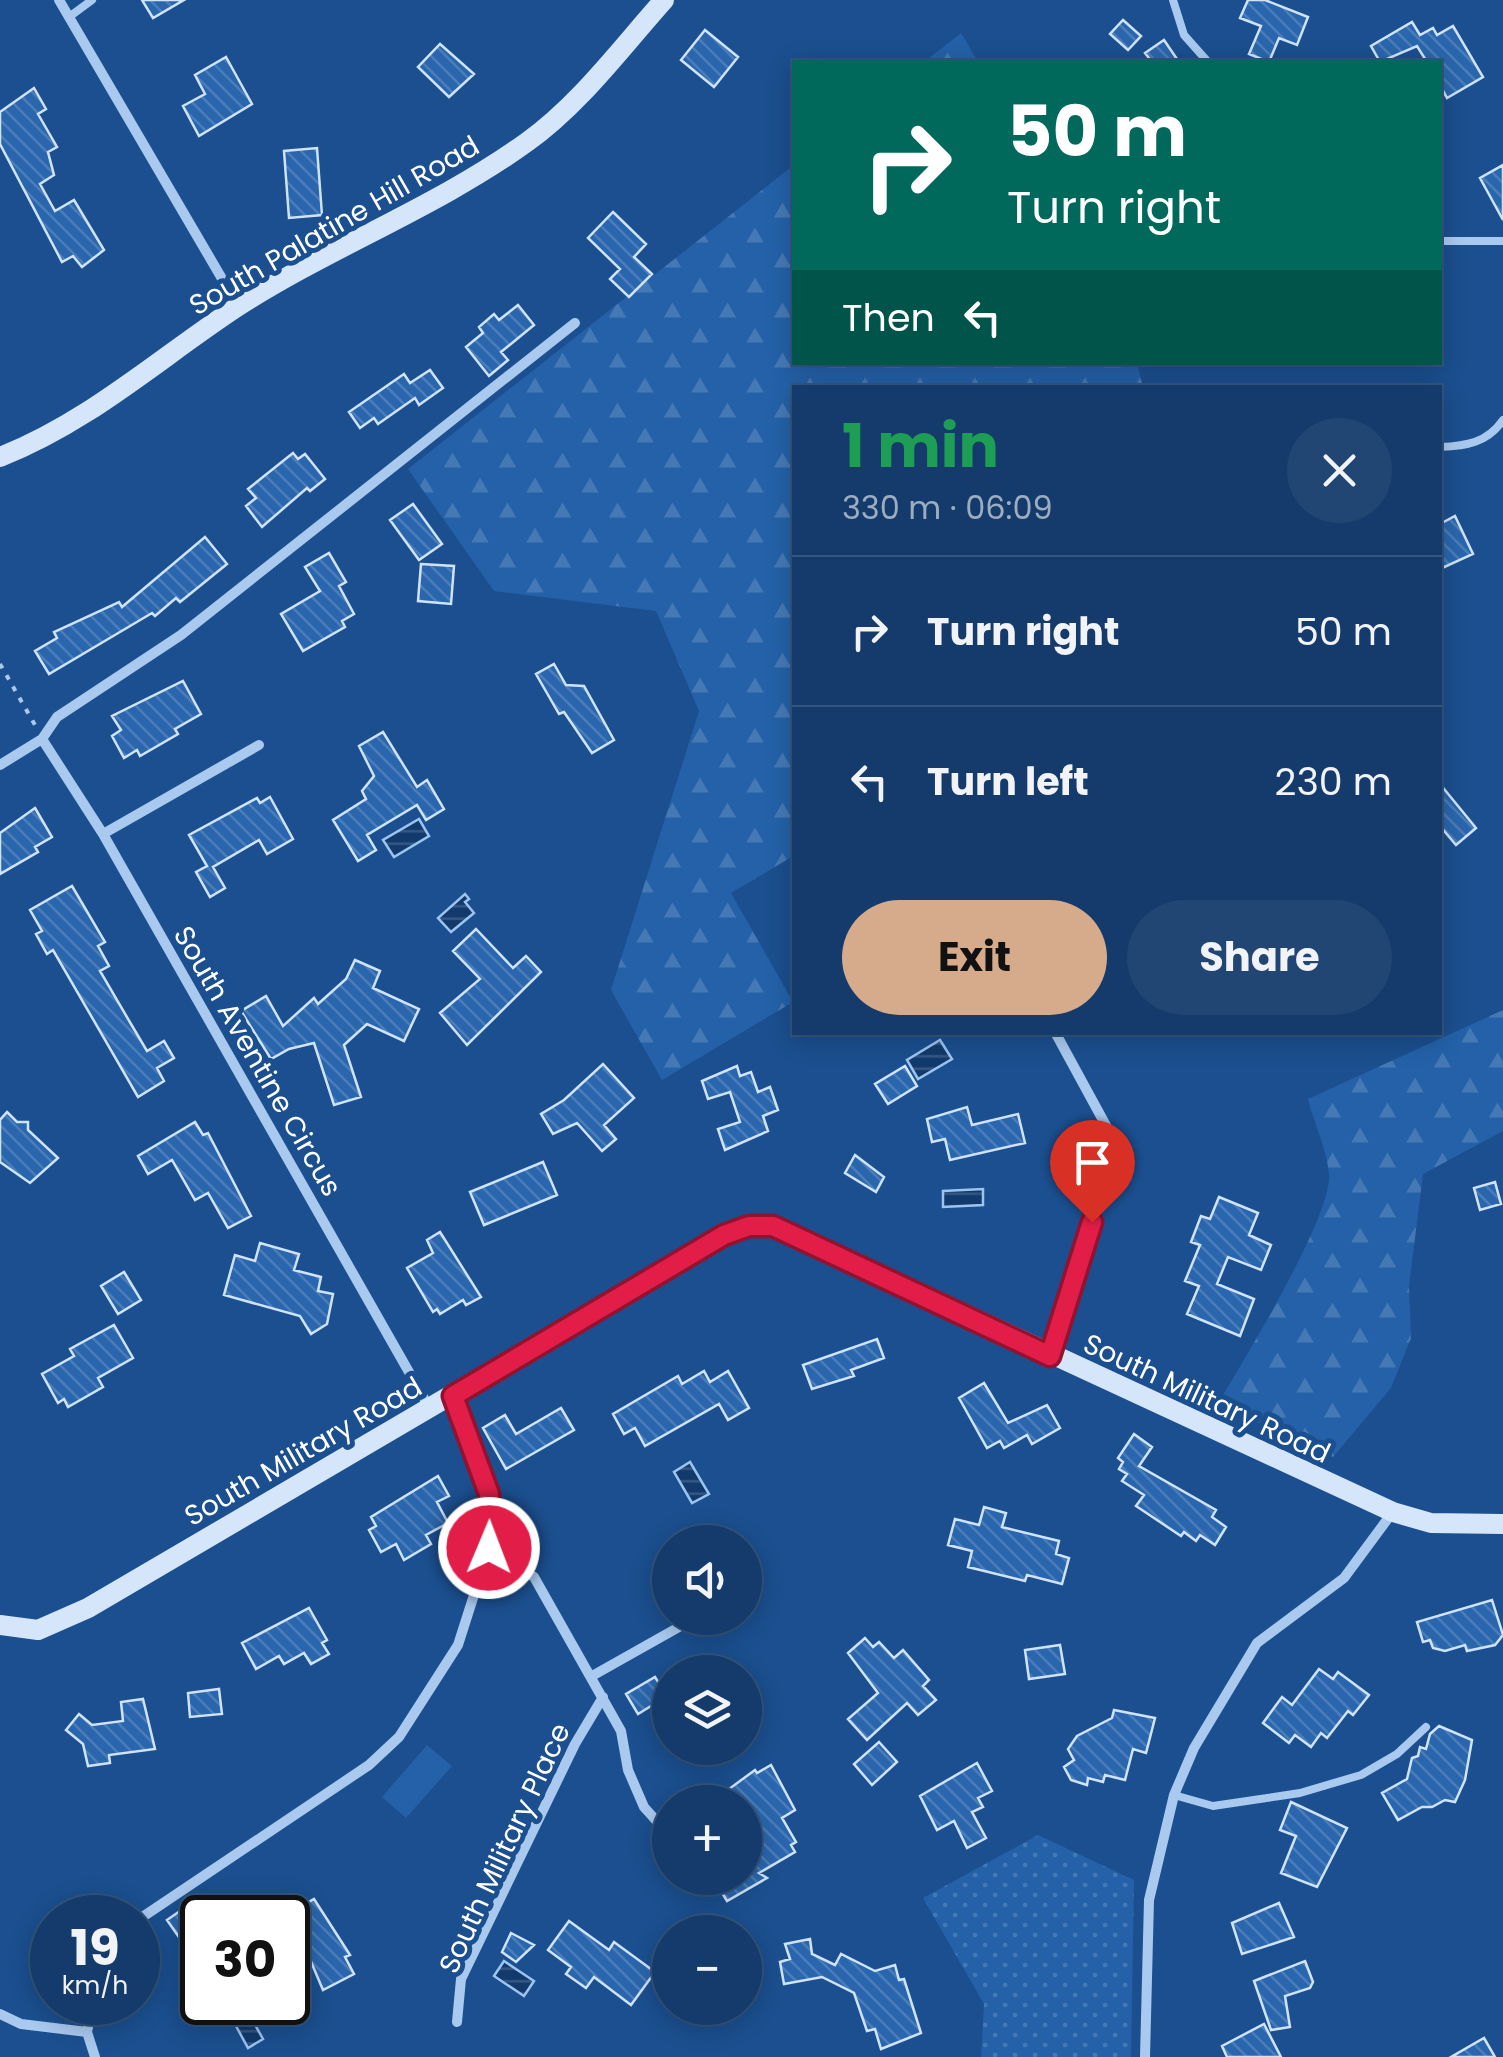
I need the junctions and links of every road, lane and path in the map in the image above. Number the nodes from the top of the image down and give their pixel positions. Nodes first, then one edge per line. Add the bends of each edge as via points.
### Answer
1 (59, 0) edge
2 (92, 0) edge
3 (664, 0) edge
4 (1173, 0) edge
5 (69, 17) junction
6 (1206, 60) edge
7 (1442, 241) edge
8 (1503, 241) edge
9 (238, 306) junction
10 (575, 323) dead end
11 (1503, 420) edge
12 (1442, 447) edge
13 (0, 457) edge
14 (0, 664) edge
15 (42, 739) junction
16 (259, 744) dead end
17 (0, 765) edge
18 (103, 834) junction
19 (1057, 1035) edge
20 (1050, 1356) junction
21 (453, 1396) junction
22 (430, 1409) junction
23 (1392, 1512) junction
24 (1503, 1524) edge
25 (489, 1548) junction
26 (0, 1626) edge
27 (665, 1635) edge
28 (592, 1676) junction
29 (603, 1697) junction
30 (1426, 1727) dead end
31 (1174, 1795) junction
32 (652, 1815) edge
33 (160, 1905) edge
34 (0, 2014) edge
35 (458, 2022) dead end
36 (88, 2025) edge
37 (87, 2032) junction
38 (95, 2057) edge
39 (1145, 2057) edge

1 - 5 street
2 - 5 lane
3 - 9 street, South Palatine Hill Road via 567,108 525,144
4 - 6 lane via 1184,34
5 - 9 street
7 - 8 lane
9 - 13 street, South Palatine Hill Road via 85,414
10 - 15 street via 181,635 58,717
11 - 12 lane via 1469,446
14 - 15 path
15 - 17 street
15 - 18 street, South Aventine Circus
16 - 18 street
18 - 22 street, South Aventine Circus
19 - 20 street via 1116,1144
20 - 21 street, South Military Road via 760,1224 724,1235
20 - 23 street, South Military Road
21 - 22 street, South Military Road
21 - 25 street via 489,1494
22 - 26 street, South Military Road via 66,1620 38,1630
23 - 24 street, South Military Road via 1432,1523
23 - 31 street via 1344,1578 1257,1642
25 - 28 street, South Military Place via 534,1576
25 - 33 street via 458,1645 399,1737 369,1765
27 - 28 street
28 - 29 street, South Military Place
29 - 32 street, South Military Place
29 - 35 street, South Military Place via 461,1979
30 - 31 lane via 1398,1754 1361,1775 1300,1793 1213,1806
31 - 39 street via 1149,1900
34 - 37 street via 21,2024
36 - 37 street
37 - 38 street

